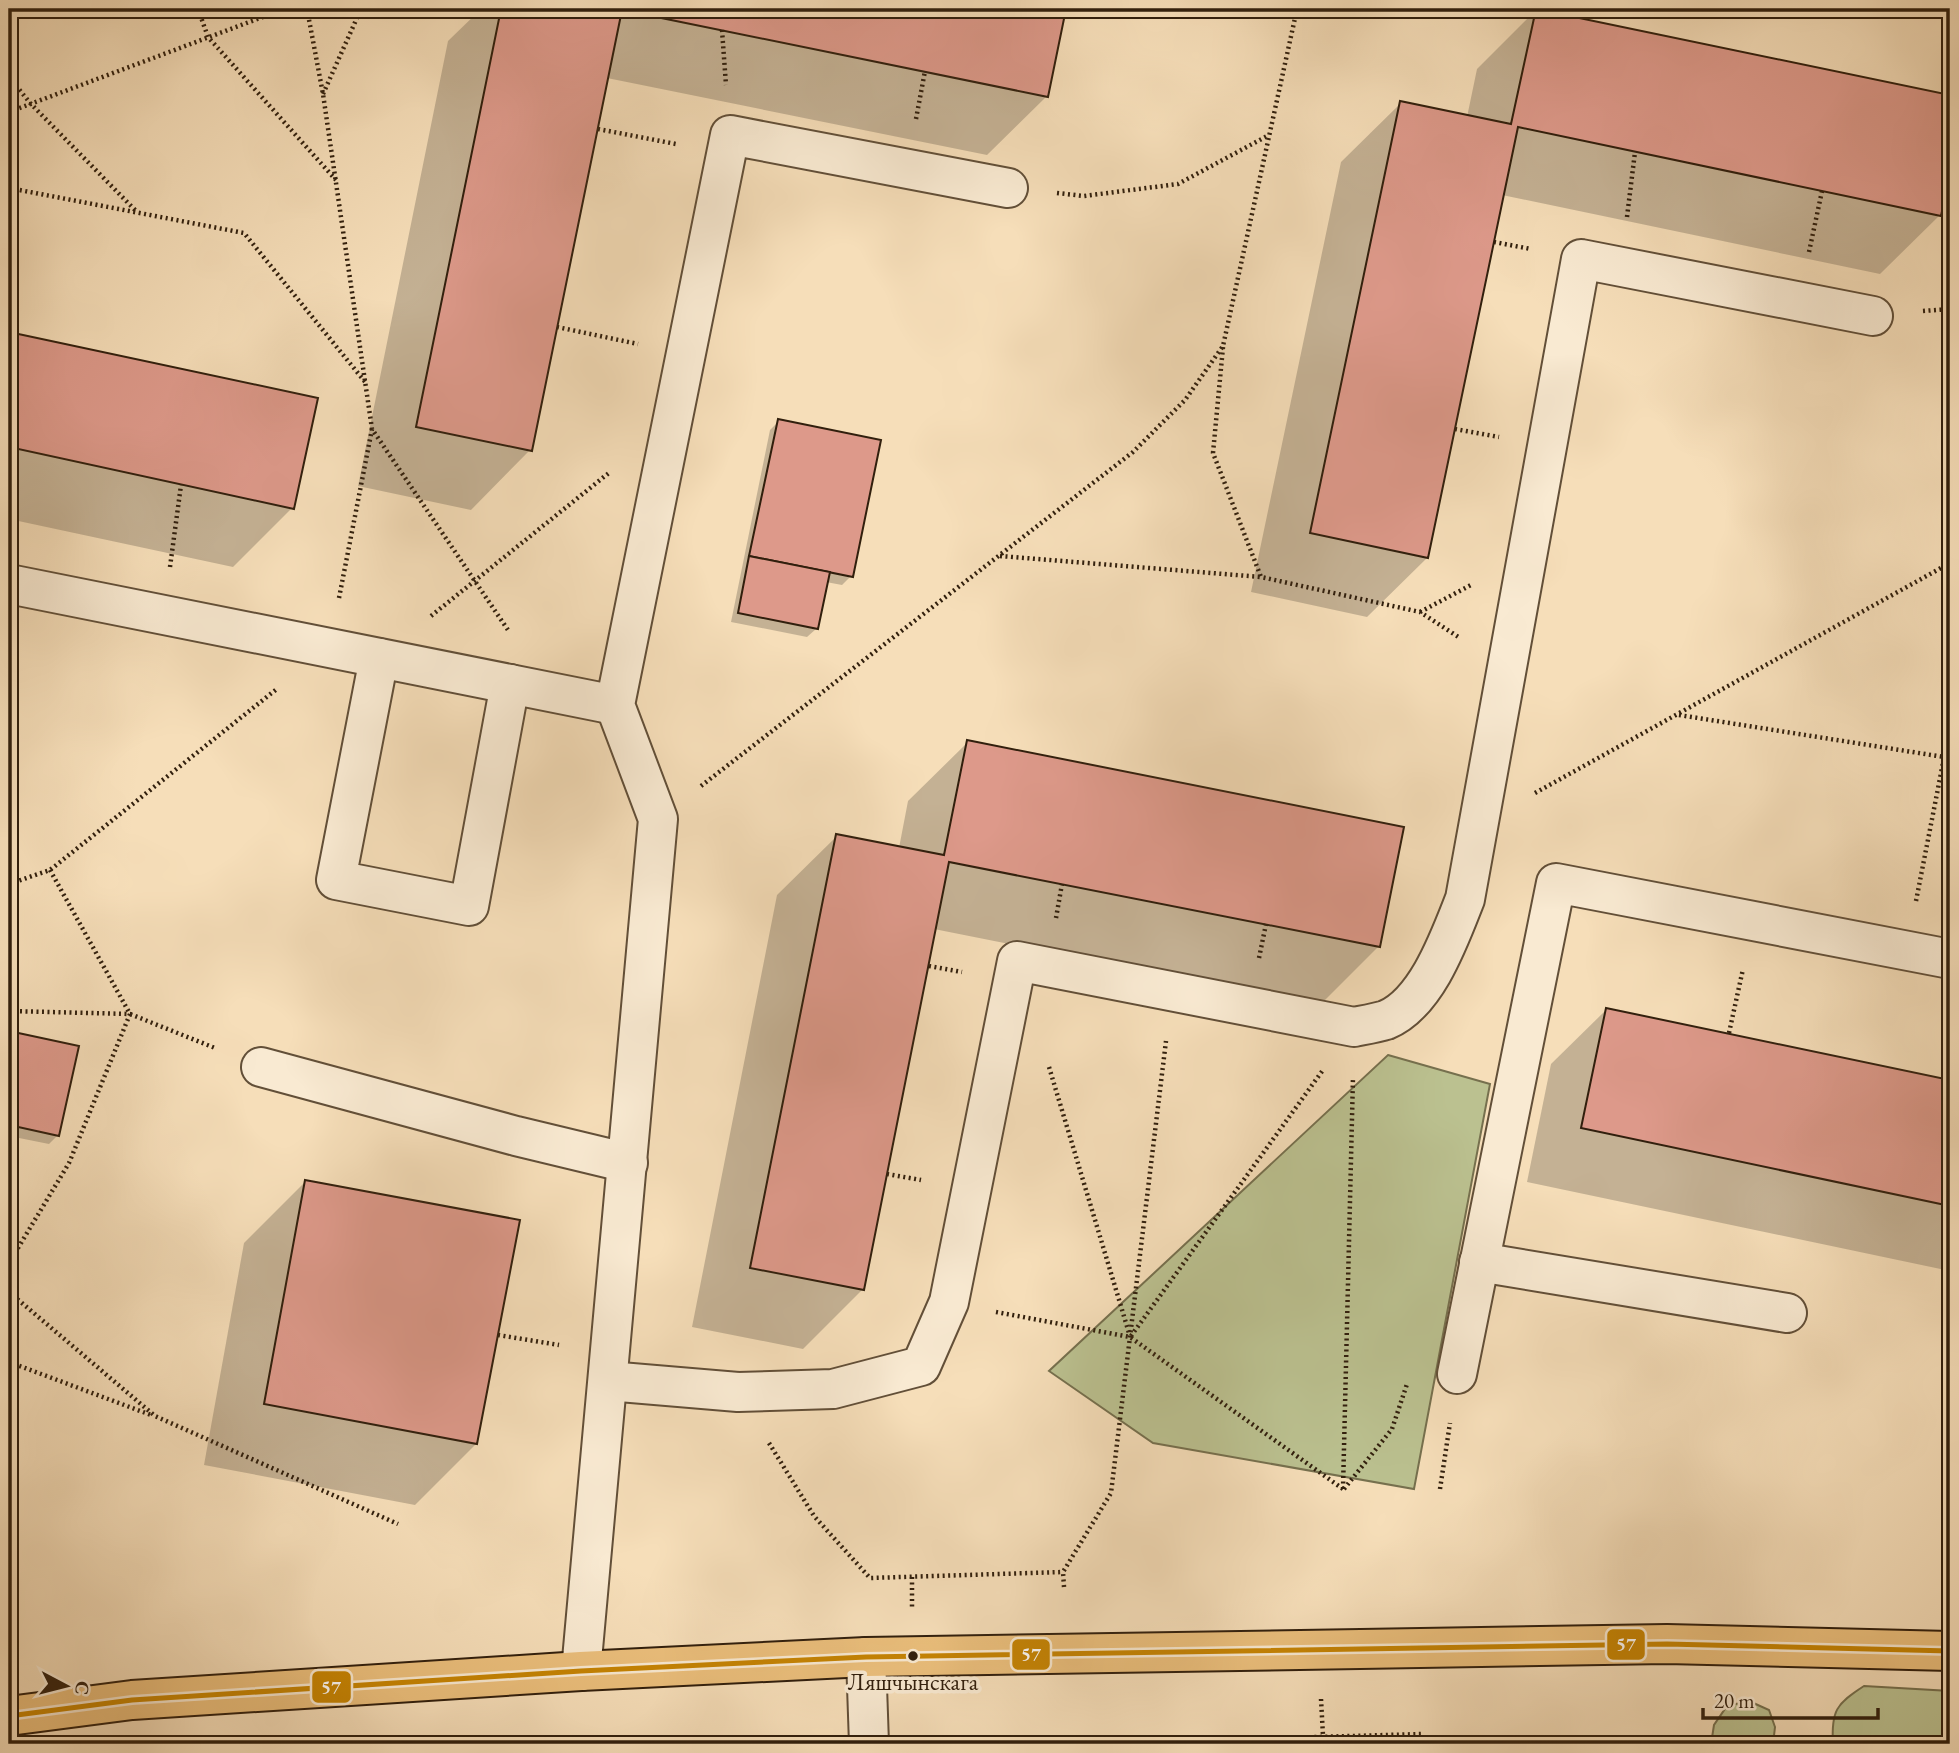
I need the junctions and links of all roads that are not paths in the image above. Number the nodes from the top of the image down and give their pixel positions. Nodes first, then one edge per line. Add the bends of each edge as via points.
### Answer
1 (1007, 188) road end
2 (1873, 316) dead end
3 (9, 584) edge
4 (379, 658) junction
5 (510, 684) junction
6 (615, 705) junction
7 (1950, 958) edge
8 (261, 1067) road end
9 (628, 1163) junction
10 (1479, 1262) junction
11 (1787, 1313) dead end
12 (609, 1367) junction
13 (1457, 1374) road end
14 (1950, 1651) edge
15 (866, 1657) junction
16 (581, 1671) junction
17 (9, 1716) edge
18 (869, 1744) edge

1 - 6 lane via 730,135
2 - 12 lane via 1581,259 1465,900 1443,954 1412,1000 1387,1019 1354,1027 1017,961 949,1303 921,1366 833,1389 738,1392
3 - 4 lane
4 - 5 lane
4 - 5 lane via 336,880 469,906
5 - 6 lane
6 - 9 lane via 658,819
7 - 10 lane via 1556,883
8 - 9 lane
9 - 12 lane
10 - 11 lane
10 - 13 lane
12 - 16 lane
14 - 15 main road via 1667,1644
15 - 16 main road
15 - 18 lane
16 - 17 main road via 132,1700

